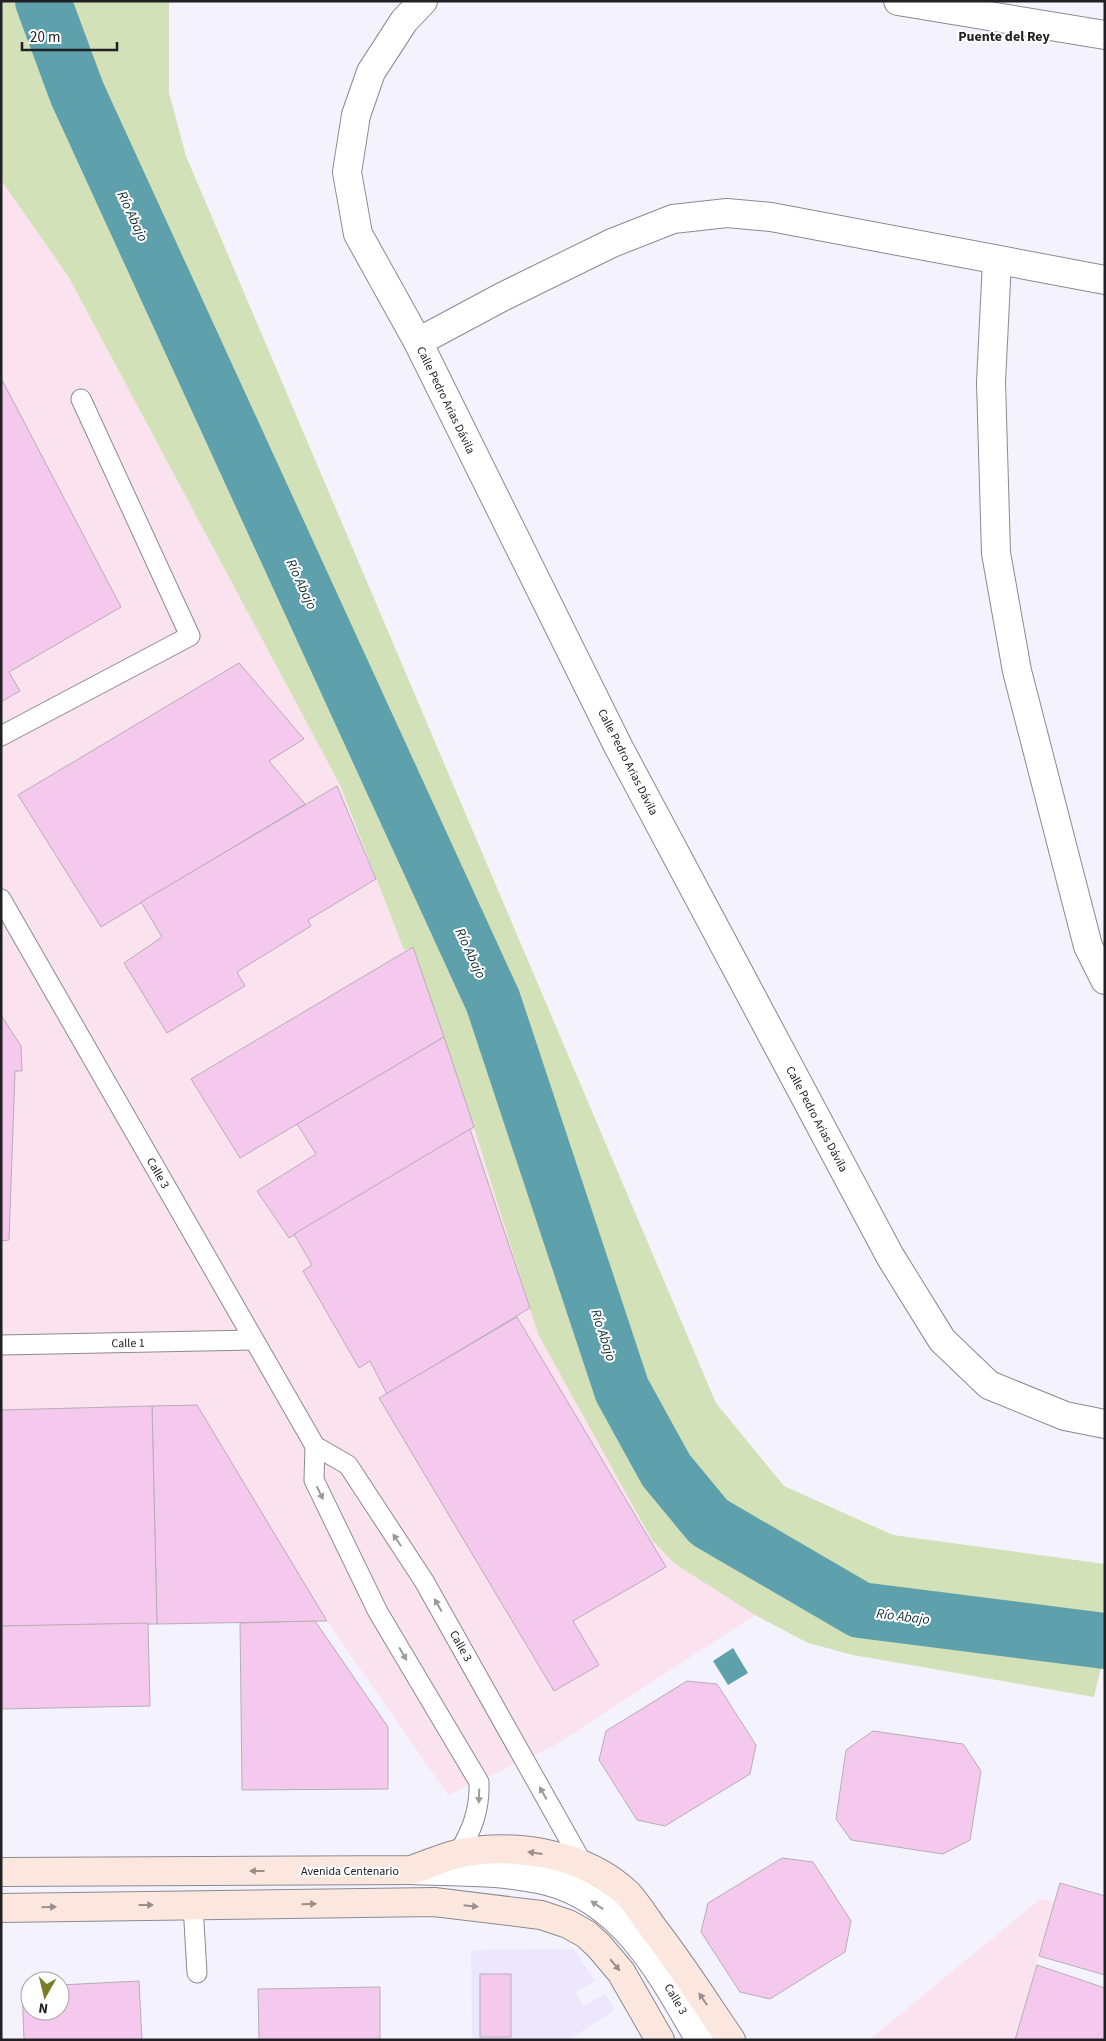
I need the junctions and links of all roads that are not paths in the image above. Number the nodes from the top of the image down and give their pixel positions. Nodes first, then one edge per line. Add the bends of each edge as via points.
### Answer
1 (423, 1) edge
2 (898, 1) edge
3 (1105, 35) edge
4 (997, 261) junction
5 (1105, 280) edge
6 (418, 342) junction
7 (81, 399) dead end
8 (1, 736) edge
9 (1, 899) edge
10 (1105, 980) edge
11 (254, 1340) junction
12 (1, 1345) edge
13 (1105, 1424) edge
14 (315, 1446) junction
15 (458, 1854) junction
16 (584, 1866) junction
17 (411, 1870) junction
18 (1, 1872) edge
19 (193, 1905) junction
20 (1, 1908) edge
21 (197, 1973) dead end
22 (660, 2040) edge
23 (700, 2040) edge
24 (731, 2040) edge

1 - 6 street, Calle Pedro Arias Dávila via 404,21 371,72 356,115 348,172 358,234
2 - 3 street
4 - 5 street
4 - 6 street via 771,217 727,213 673,219 612,243
4 - 10 street via 991,382 996,553 1017,671 1037,750 1088,946
6 - 13 street, Calle Pedro Arias Dávila via 618,746 890,1256 942,1340 989,1385 1065,1416
7 - 8 lane via 190,636
9 - 11 lane, Calle 3
11 - 12 lane, Calle 1
11 - 14 lane, Calle 3
14 -> 15 lane via 314,1480 378,1612 479,1782 480,1800 476,1817
16 -> 14 lane, Calle 3 via 424,1581 348,1465
16 -> 15 main road, Avenida Centenario via 553,1856 517,1850
15 - 17 main road, Avenida Centenario
24 -> 16 main road, Avenida Centenario via 628,1895
17 -> 18 main road, Avenida Centenario
23 -> 17 street, Calle 3 via 644,1948 625,1926 600,1906 548,1881 519,1876
20 -> 19 main road
19 - 21 lane
19 -> 22 main road via 434,1902 541,1915 568,1924 599,1946 621,1972

